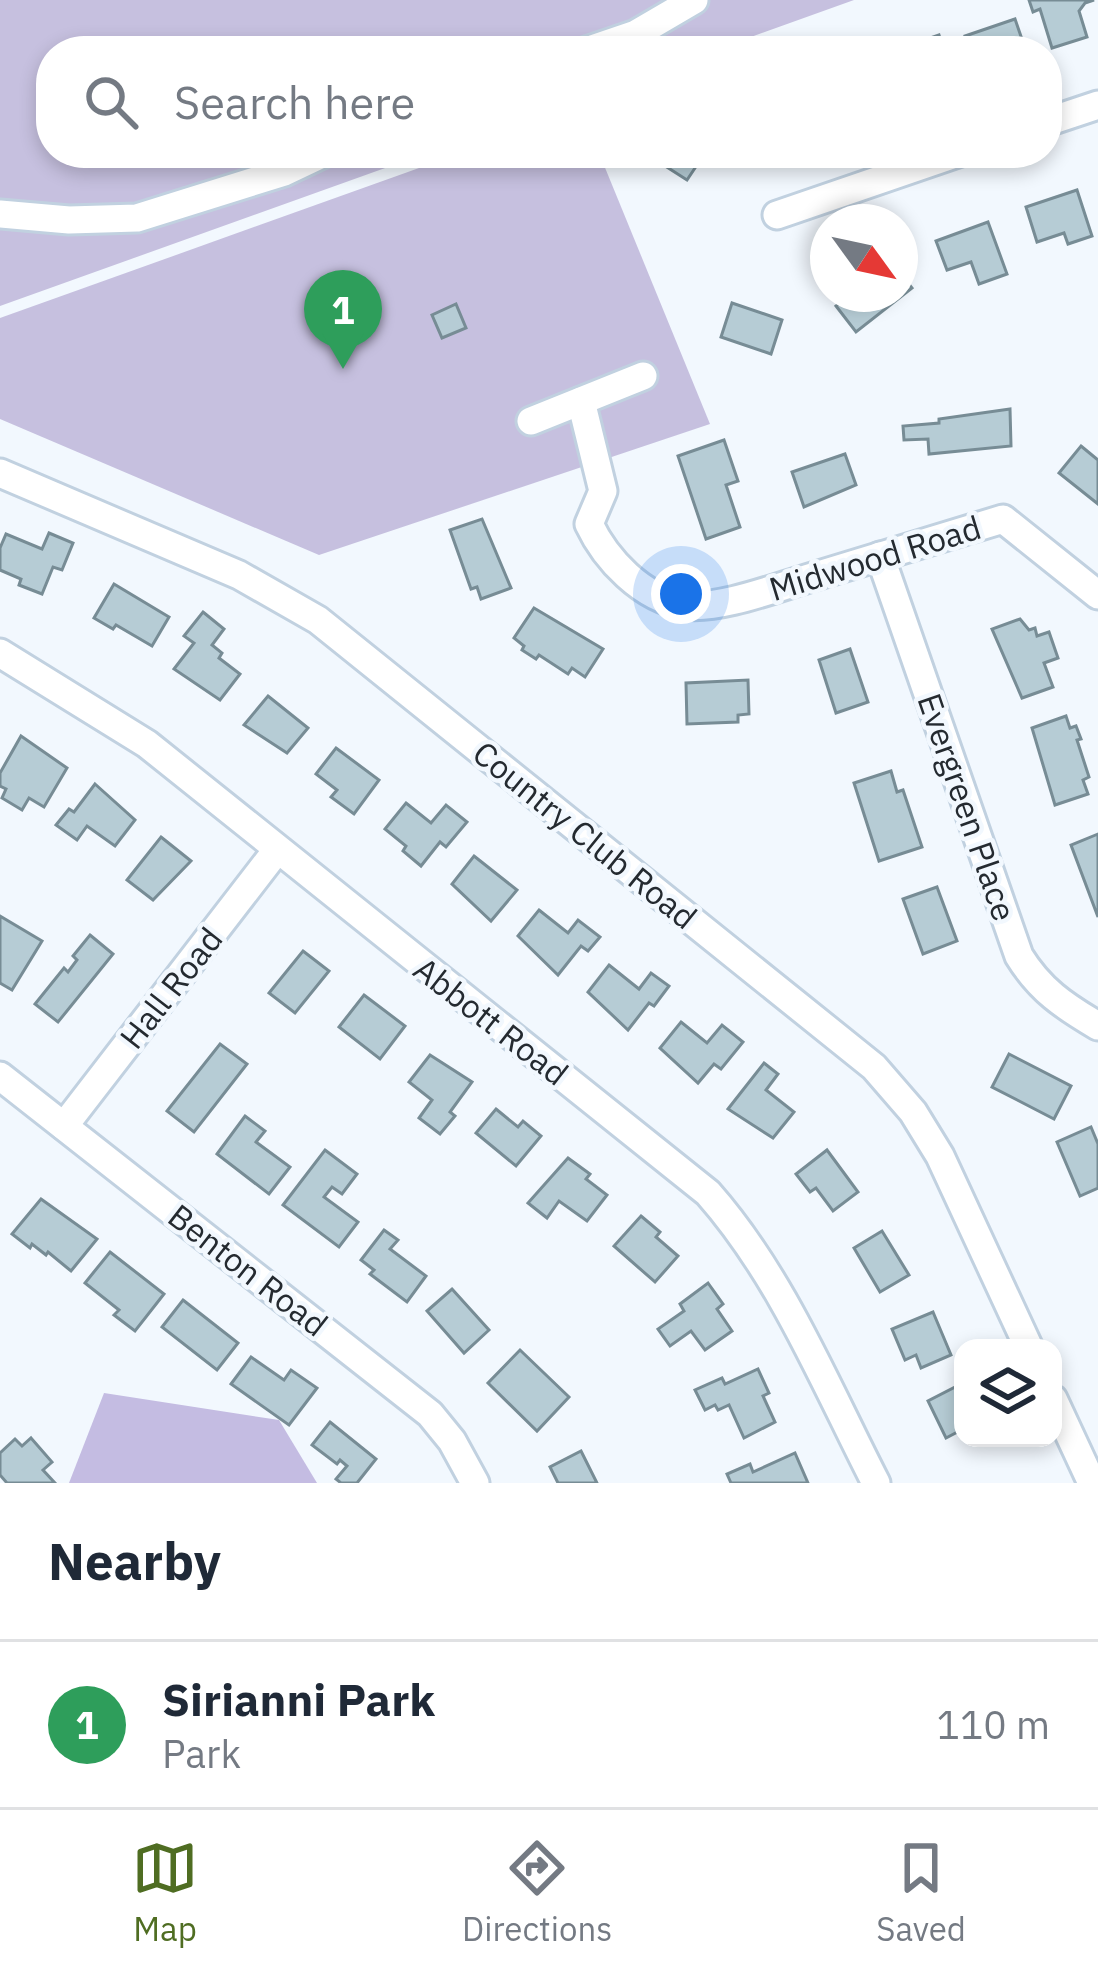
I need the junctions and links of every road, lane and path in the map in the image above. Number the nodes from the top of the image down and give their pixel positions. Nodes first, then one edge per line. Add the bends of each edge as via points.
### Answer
1 (694, 0) edge
2 (630, 36) edge
3 (1098, 105) edge
4 (1062, 117) edge
5 (292, 168) edge
6 (913, 168) edge
7 (0, 214) edge
8 (777, 214) dead end
9 (644, 376) dead end
10 (581, 401) junction
11 (530, 421) dead end
12 (0, 473) edge
13 (880, 556) junction
14 (1098, 595) edge
15 (0, 653) edge
16 (278, 850) junction
17 (1098, 1025) edge
18 (0, 1076) edge
19 (64, 1126) junction
20 (1025, 1339) edge
21 (1062, 1418) edge
22 (475, 1483) edge
23 (876, 1483) edge
24 (1092, 1483) edge

1 - 2 street
3 - 4 street
5 - 7 street via 137,218
6 - 8 street
9 - 10 street
10 - 11 street
10 - 13 street, Midwood Road via 603,491 589,524 634,581 685,605 745,597
12 - 20 street, Country Club Road via 238,575 318,620 874,1067 940,1156
13 - 14 street, Midwood Road via 1003,519
13 - 17 street, Evergreen Place via 1019,956 1054,1000
15 - 16 street, Abbott Road via 147,744
16 - 19 street, Hall Road
16 - 23 street, Abbott Road via 708,1193 766,1268
18 - 19 street, Benton Road
19 - 22 street, Benton Road via 430,1414
21 - 24 street

